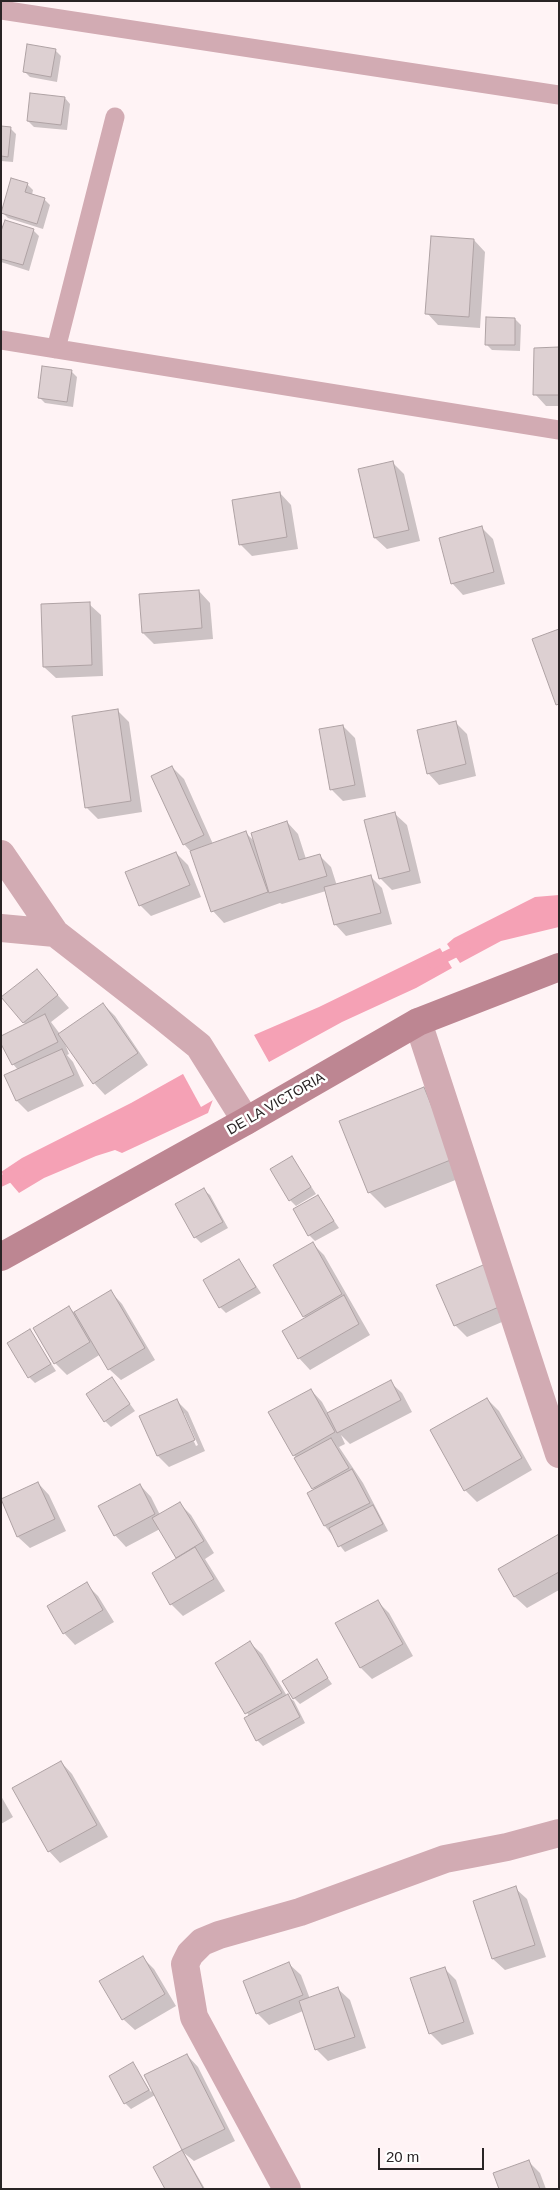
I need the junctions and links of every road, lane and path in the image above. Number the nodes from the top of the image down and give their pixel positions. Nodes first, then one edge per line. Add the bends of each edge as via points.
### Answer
1 (1, 10) edge
2 (559, 95) edge
3 (115, 117) dead end
4 (1, 340) edge
5 (56, 349) junction
6 (559, 430) edge
7 (1, 854) edge
8 (1, 928) edge
9 (55, 933) junction
10 (559, 968) edge
11 (418, 1022) junction
12 (246, 1121) junction
13 (1, 1257) edge
14 (559, 1454) edge
15 (559, 1833) edge
16 (287, 2189) edge

1 - 2 lane
3 - 5 lane
4 - 5 lane
5 - 6 lane
7 - 9 street
8 - 9 street
9 - 12 street via 199,1046
10 - 11 main road, DE LA VICTORIA
11 - 12 main road, DE LA VICTORIA
11 - 14 street
12 - 13 main road, DE LA VICTORIA
15 - 16 street via 445,1859 300,1912 219,1935 202,1942 190,1954 185,1964 194,2017

